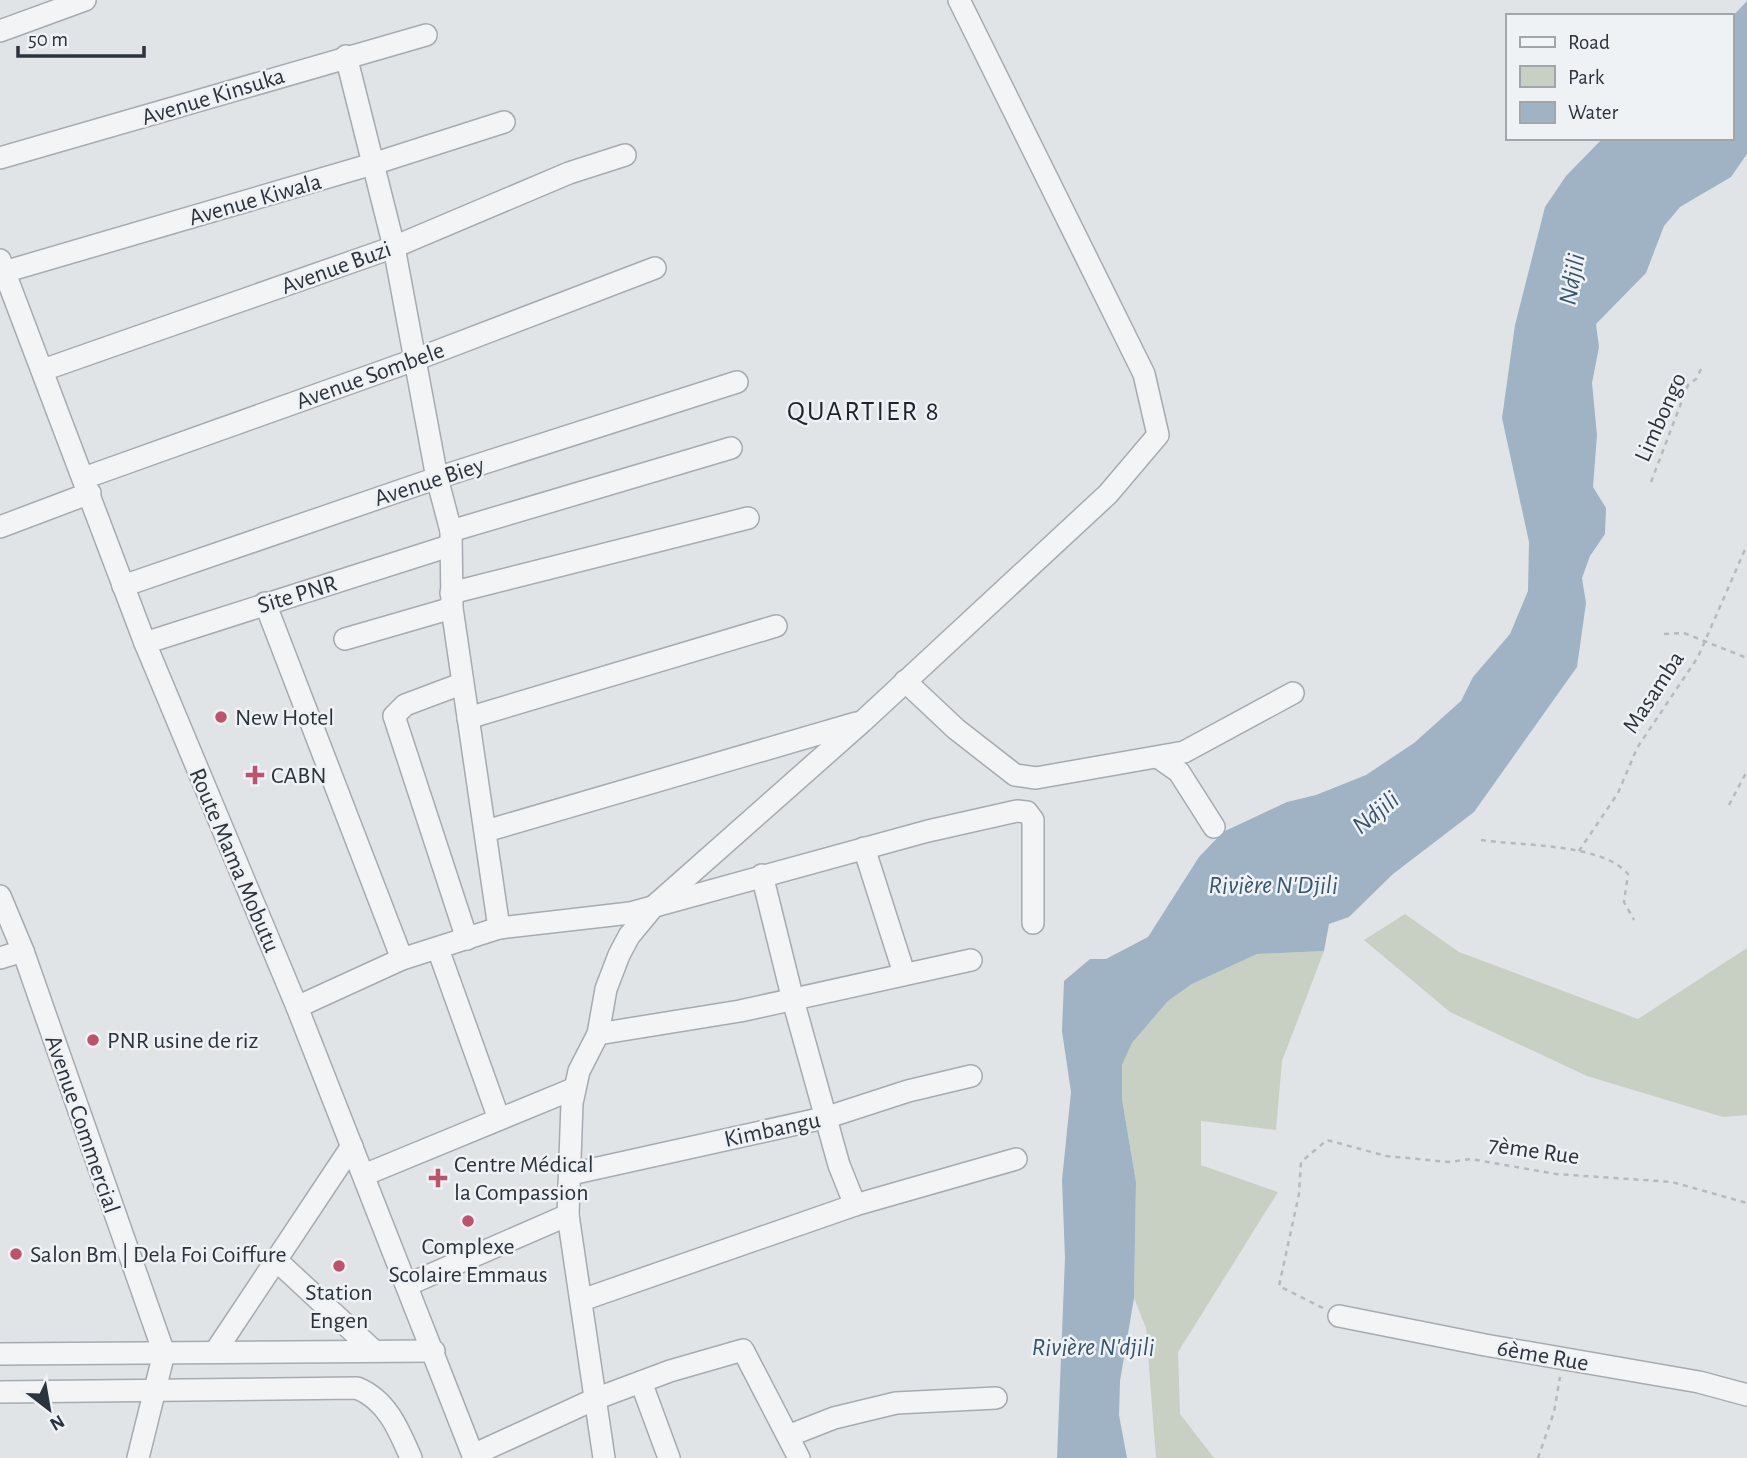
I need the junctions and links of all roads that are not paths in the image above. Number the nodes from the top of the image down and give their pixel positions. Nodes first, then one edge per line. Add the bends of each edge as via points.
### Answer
1 (85, 0) edge
2 (959, 0) edge
3 (0, 31) edge
4 (426, 35) dead end
5 (346, 56) junction
6 (504, 122) dead end
7 (625, 155) dead end
8 (0, 158) edge
9 (376, 163) junction
10 (394, 247) junction
11 (2, 266) edge
12 (655, 268) dead end
13 (417, 359) junction
14 (43, 370) junction
15 (737, 382) dead end
16 (731, 448) dead end
17 (437, 478) junction
18 (87, 486) junction
19 (748, 518) dead end
20 (0, 527) edge
21 (450, 539) junction
22 (123, 586) junction
23 (452, 600) junction
24 (265, 603) junction
25 (776, 626) dead end
26 (345, 639) dead end
27 (145, 643) junction
28 (905, 681) junction
29 (461, 684) junction
30 (1293, 693) dead end
31 (468, 718) junction
32 (862, 722) junction
33 (1160, 758) junction
34 (1214, 827) dead end
35 (486, 831) junction
36 (864, 848) junction
37 (762, 876) junction
38 (0, 897) edge
39 (653, 907) junction
40 (1033, 923) dead end
41 (499, 928) junction
42 (467, 939) junction
43 (438, 949) junction
44 (23, 951) junction
45 (0, 958) edge
46 (402, 959) junction
47 (971, 960) dead end
48 (904, 973) junction
49 (793, 1000) junction
50 (297, 1007) junction
51 (598, 1034) junction
52 (971, 1076) dead end
53 (573, 1089) junction
54 (828, 1117) junction
55 (499, 1119) junction
56 (352, 1146) junction
57 (1016, 1159) dead end
58 (571, 1174) junction
59 (364, 1175) junction
60 (855, 1205) junction
61 (568, 1215) junction
62 (276, 1260) junction
63 (407, 1286) junction
64 (582, 1300) junction
65 (1339, 1316) dead end
66 (374, 1351) junction
67 (434, 1351) junction
68 (215, 1352) junction
69 (164, 1353) junction
70 (0, 1354) edge
71 (642, 1382) junction
72 (155, 1390) junction
73 (0, 1392) edge
74 (1747, 1395) edge
75 (996, 1398) dead end
76 (595, 1399) junction
77 (788, 1436) junction
78 (474, 1457) edge
79 (138, 1458) edge
80 (411, 1458) edge
81 (604, 1458) edge
82 (669, 1458) edge
83 (799, 1458) edge

1 - 3 street
2 - 28 street via 1144,374 1158,435 1108,494
4 - 5 street, Avenue Kinsuka
5 - 8 street, Avenue Kinsuka
5 - 9 street
6 - 9 street, Avenue Kiwala
7 - 10 street, Avenue Buzi via 569,173
9 - 10 street
9 - 11 street, Avenue Kiwala
10 - 13 street
10 - 14 street, Avenue Buzi
11 - 14 street, Route Mama Mobutu
12 - 13 street, Avenue Sombele
13 - 17 street
13 - 18 street, Avenue Sombele
14 - 18 street, Route Mama Mobutu
15 - 17 street, Avenue Biey
16 - 21 street, Site PNR
17 - 21 street
17 - 22 street, Avenue Biey
18 - 20 street, Avenue Sombele
18 - 22 street, Route Mama Mobutu
19 - 23 street
21 - 23 street
21 - 24 street, Site PNR
22 - 27 street, Route Mama Mobutu
23 - 26 street
23 - 29 street
24 - 27 street, Site PNR
24 - 46 street
25 - 31 street
27 - 50 street, Route Mama Mobutu
28 - 32 street
28 - 33 street via 1015,775 1036,778
29 - 31 street
29 - 42 street via 405,705 394,716
30 - 33 street via 1184,752
31 - 35 street
32 - 35 street
32 - 39 street
33 - 34 street via 1179,772
35 - 41 street
36 - 37 street
36 - 40 street via 1027,812 1033,820
36 - 48 street
37 - 39 street
37 - 49 street
38 - 44 street, Avenue Commercial
39 - 41 street
39 - 51 street via 619,955 606,989
41 - 42 street
42 - 43 street
43 - 46 street
43 - 55 street
44 - 45 street
44 - 69 street, Avenue Commercial
46 - 50 street
47 - 48 street
48 - 49 street
49 - 51 street
49 - 54 street
50 - 56 street, Route Mama Mobutu
51 - 53 street
52 - 54 street, Kimbangu
53 - 55 street
53 - 58 street
54 - 58 street, Kimbangu
54 - 60 street via 839,1165
55 - 59 street
56 - 59 street, Route Mama Mobutu
56 - 62 street
57 - 60 street
58 - 61 street
59 - 63 street, Route Mama Mobutu
60 - 64 street
61 - 63 street
61 - 64 street
62 - 66 street
62 - 68 street
63 - 67 street, Route Mama Mobutu
64 - 76 street
65 - 74 street, 6ème Rue via 1699,1382
66 - 67 street
66 - 68 street
67 - 78 street, Route Mama Mobutu
68 - 69 street
69 - 70 street
69 - 72 street
71 - 76 street
71 - 77 street via 743,1350
71 - 82 street
72 - 73 street
72 - 79 street
72 - 80 street via 357,1388 382,1405
75 - 77 street via 896,1403 834,1418
76 - 78 street
76 - 81 street
77 - 83 street

